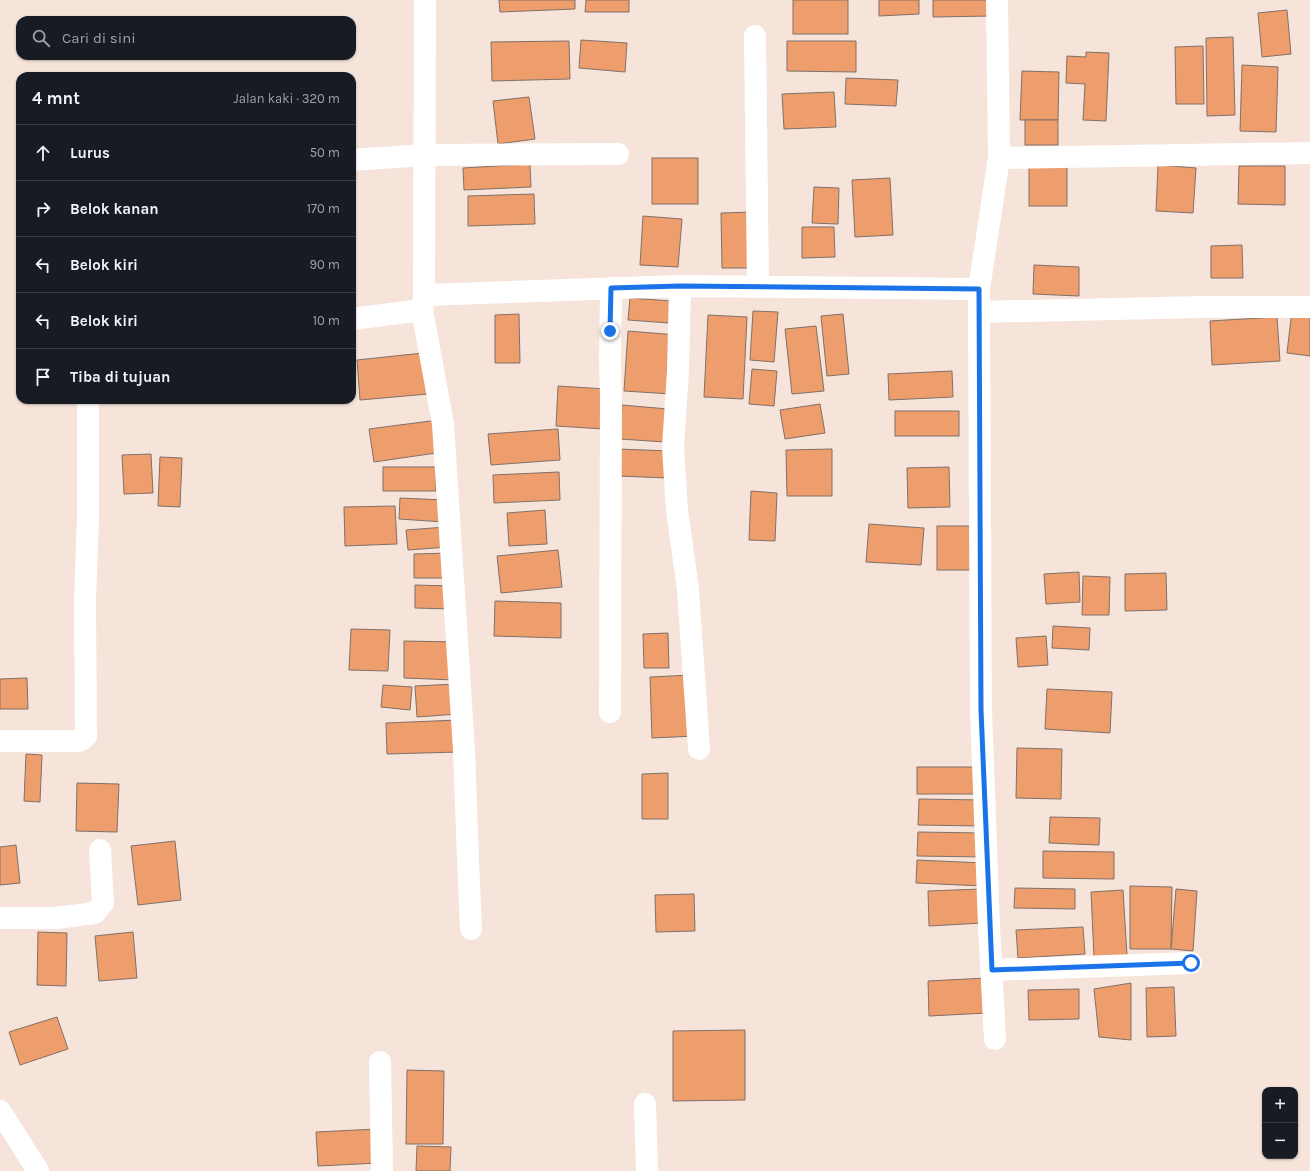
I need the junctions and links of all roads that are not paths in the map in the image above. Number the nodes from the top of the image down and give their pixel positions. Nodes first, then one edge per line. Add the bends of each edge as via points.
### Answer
1 (426, 0) edge
2 (997, 0) edge
3 (755, 36) dead end
4 (1310, 153) edge
5 (618, 154) dead end
6 (424, 155) junction
7 (1000, 158) junction
8 (356, 160) edge
9 (680, 286) junction
10 (758, 287) junction
11 (611, 288) junction
12 (979, 289) junction
13 (423, 303) junction
14 (1310, 307) edge
15 (979, 312) junction
16 (356, 318) edge
17 (88, 404) edge
18 (610, 712) dead end
19 (0, 741) edge
20 (699, 749) dead end
21 (100, 850) dead end
22 (0, 918) edge
23 (471, 929) dead end
24 (1191, 963) dead end
25 (992, 970) junction
26 (995, 1040) dead end
27 (380, 1062) dead end
28 (645, 1104) dead end
29 (0, 1111) edge
30 (38, 1171) edge
31 (382, 1171) edge
32 (647, 1171) edge

1 - 6 street
2 - 7 street
3 - 10 street
4 - 7 street
5 - 6 street
6 - 8 street
6 - 13 street
7 - 12 street
9 - 10 street
9 - 11 street
9 - 20 street via 673,447 677,510 688,590
10 - 12 street
11 - 13 street
11 - 18 street
12 - 15 street
13 - 16 street
13 - 23 street via 443,424 464,743
14 - 15 street
15 - 25 street via 981,710
17 - 19 street via 86,736 78,741
21 - 22 street via 103,903 95,914 56,918
24 - 25 street
25 - 26 street
27 - 31 street
28 - 32 street
29 - 30 street

